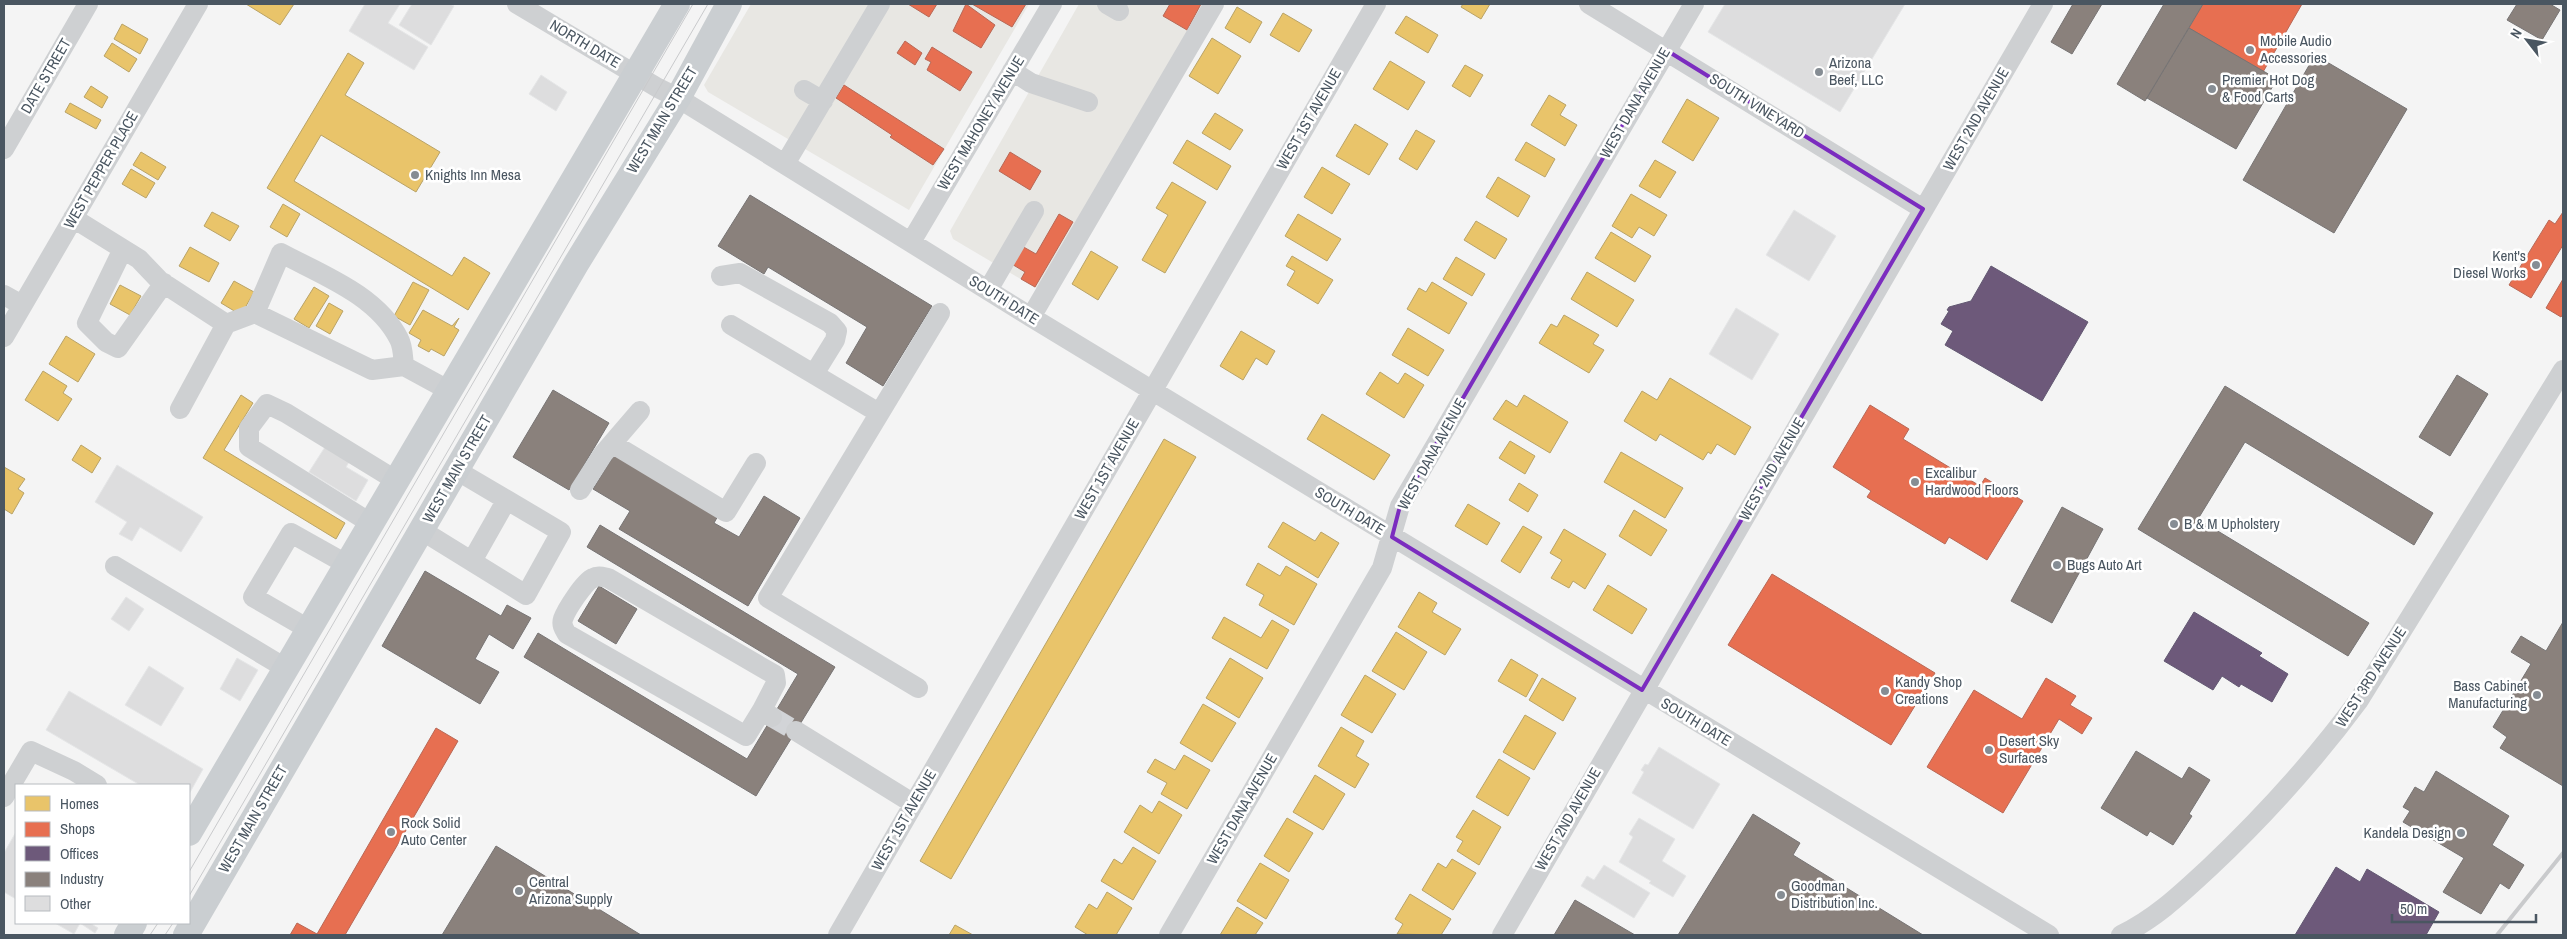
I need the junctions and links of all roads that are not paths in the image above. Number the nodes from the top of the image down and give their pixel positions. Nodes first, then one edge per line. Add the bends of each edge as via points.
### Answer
1 (88, 4) edge
2 (198, 4) edge
3 (517, 4) edge
4 (677, 4) edge
5 (729, 4) edge
6 (880, 4) edge
7 (1052, 4) edge
8 (1214, 4) edge
9 (1376, 4) edge
10 (1589, 4) edge
11 (1694, 4) edge
12 (2043, 4) edge
13 (1666, 50) junction
14 (1012, 71) junction
15 (644, 80) junction
16 (804, 90) dead end
17 (678, 98) junction
18 (823, 101) junction
19 (1088, 102) dead end
20 (4, 149) edge
21 (785, 164) junction
22 (1923, 209) junction
23 (1034, 211) dead end
24 (73, 218) junction
25 (911, 242) junction
26 (123, 249) junction
27 (721, 276) dead end
28 (164, 283) junction
29 (988, 290) junction
30 (4, 295) edge
31 (22, 305) junction
32 (255, 313) junction
33 (940, 314) dead end
34 (1031, 317) junction
35 (226, 324) junction
36 (730, 325) dead end
37 (4, 337) edge
38 (404, 366) junction
39 (2563, 370) edge
40 (814, 374) junction
41 (1152, 390) junction
42 (450, 391) junction
43 (180, 408) dead end
44 (640, 411) dead end
45 (879, 413) junction
46 (613, 444) junction
47 (756, 463) dead end
48 (456, 470) junction
49 (397, 481) junction
50 (580, 490) dead end
51 (506, 501) junction
52 (372, 524) junction
53 (421, 530) junction
54 (1392, 537) junction
55 (472, 561) junction
56 (348, 565) junction
57 (115, 566) dead end
58 (310, 630) junction
59 (286, 669) junction
60 (918, 688) dead end
61 (1642, 690) junction
62 (767, 714) joint
63 (796, 730) tunnel mouth
64 (95, 784) edge
65 (4, 797) edge
66 (914, 804) junction
67 (190, 831) edge
68 (133, 924) edge
69 (126, 935) edge
70 (186, 935) edge
71 (838, 935) edge
72 (1169, 935) edge
73 (1502, 935) edge
74 (2049, 935) edge
75 (2121, 935) edge

1 - 20 street, DATE STREET
2 - 24 street, WEST PEPPER PLACE
3 - 15 street, NORTH DATE
4 - 15 main road
5 - 17 main road, WEST MAIN STREET
6 - 18 street
7 - 14 street, WEST MAHONEY AVENUE
8 - 34 street
9 - 41 street, WEST 1ST AVENUE
10 - 13 street, SOUTH VINEYARD
11 - 13 street, WEST DANA AVENUE
12 - 22 street, WEST 2ND AVENUE
13 - 22 street, SOUTH VINEYARD
13 - 54 street, WEST DANA AVENUE via 1400,506
14 - 19 street via 1032,83
14 - 25 street, WEST MAHONEY AVENUE
15 - 17 street, SOUTH DATE
15 - 42 main road
16 - 18 street
17 - 21 street, SOUTH DATE
17 - 48 main road, WEST MAIN STREET via 576,264
18 - 21 street
21 - 25 street, SOUTH DATE
22 - 61 street, WEST 2ND AVENUE
23 - 29 street
24 - 26 street
24 - 31 street, WEST PEPPER PLACE
25 - 29 street, SOUTH DATE
26 - 28 street via 140,259
26 - 28 street via 87,323 106,342 118,348
27 - 40 street via 740,273 756,280 837,331 836,340
28 - 35 street
29 - 34 street, SOUTH DATE
30 - 31 street
31 - 37 street, WEST PEPPER PLACE
32 - 35 street
32 - 38 street via 372,370
32 - 38 street via 281,253 348,289 385,317 400,340
33 - 45 street
34 - 41 street, SOUTH DATE
35 - 43 street
36 - 40 street
38 - 42 street
39 - 75 street, WEST 3RD AVENUE via 2359,700 2321,752 2250,830 2177,898
40 - 45 street
41 - 54 street, SOUTH DATE
41 - 66 street, WEST 1ST AVENUE
42 - 49 main road
44 - 46 street
45 - 60 street via 768,598
46 - 47 street via 726,512
46 - 50 street
48 - 51 street
48 - 53 main road, WEST MAIN STREET
49 - 52 main road
49 - 52 street via 286,412 267,404 249,428 249,447
51 - 55 street
51 - 55 street via 561,532 526,594
52 - 56 main road
53 - 55 street
53 - 70 main road, WEST MAIN STREET
54 - 61 street, SOUTH DATE
54 - 72 street, WEST DANA AVENUE via 1382,568
56 - 58 main road
56 - 58 street via 291,533 253,597
57 - 59 street
58 - 59 main road
59 - 67 main road
61 - 73 street, WEST 2ND AVENUE
61 - 74 street, SOUTH DATE
62 - 62 street via 746,736 567,634 563,620 592,578 608,578 775,675 776,683
63 - 66 street
64 - 65 street via 31,751
66 - 71 street, WEST 1ST AVENUE
68 - 69 main road

